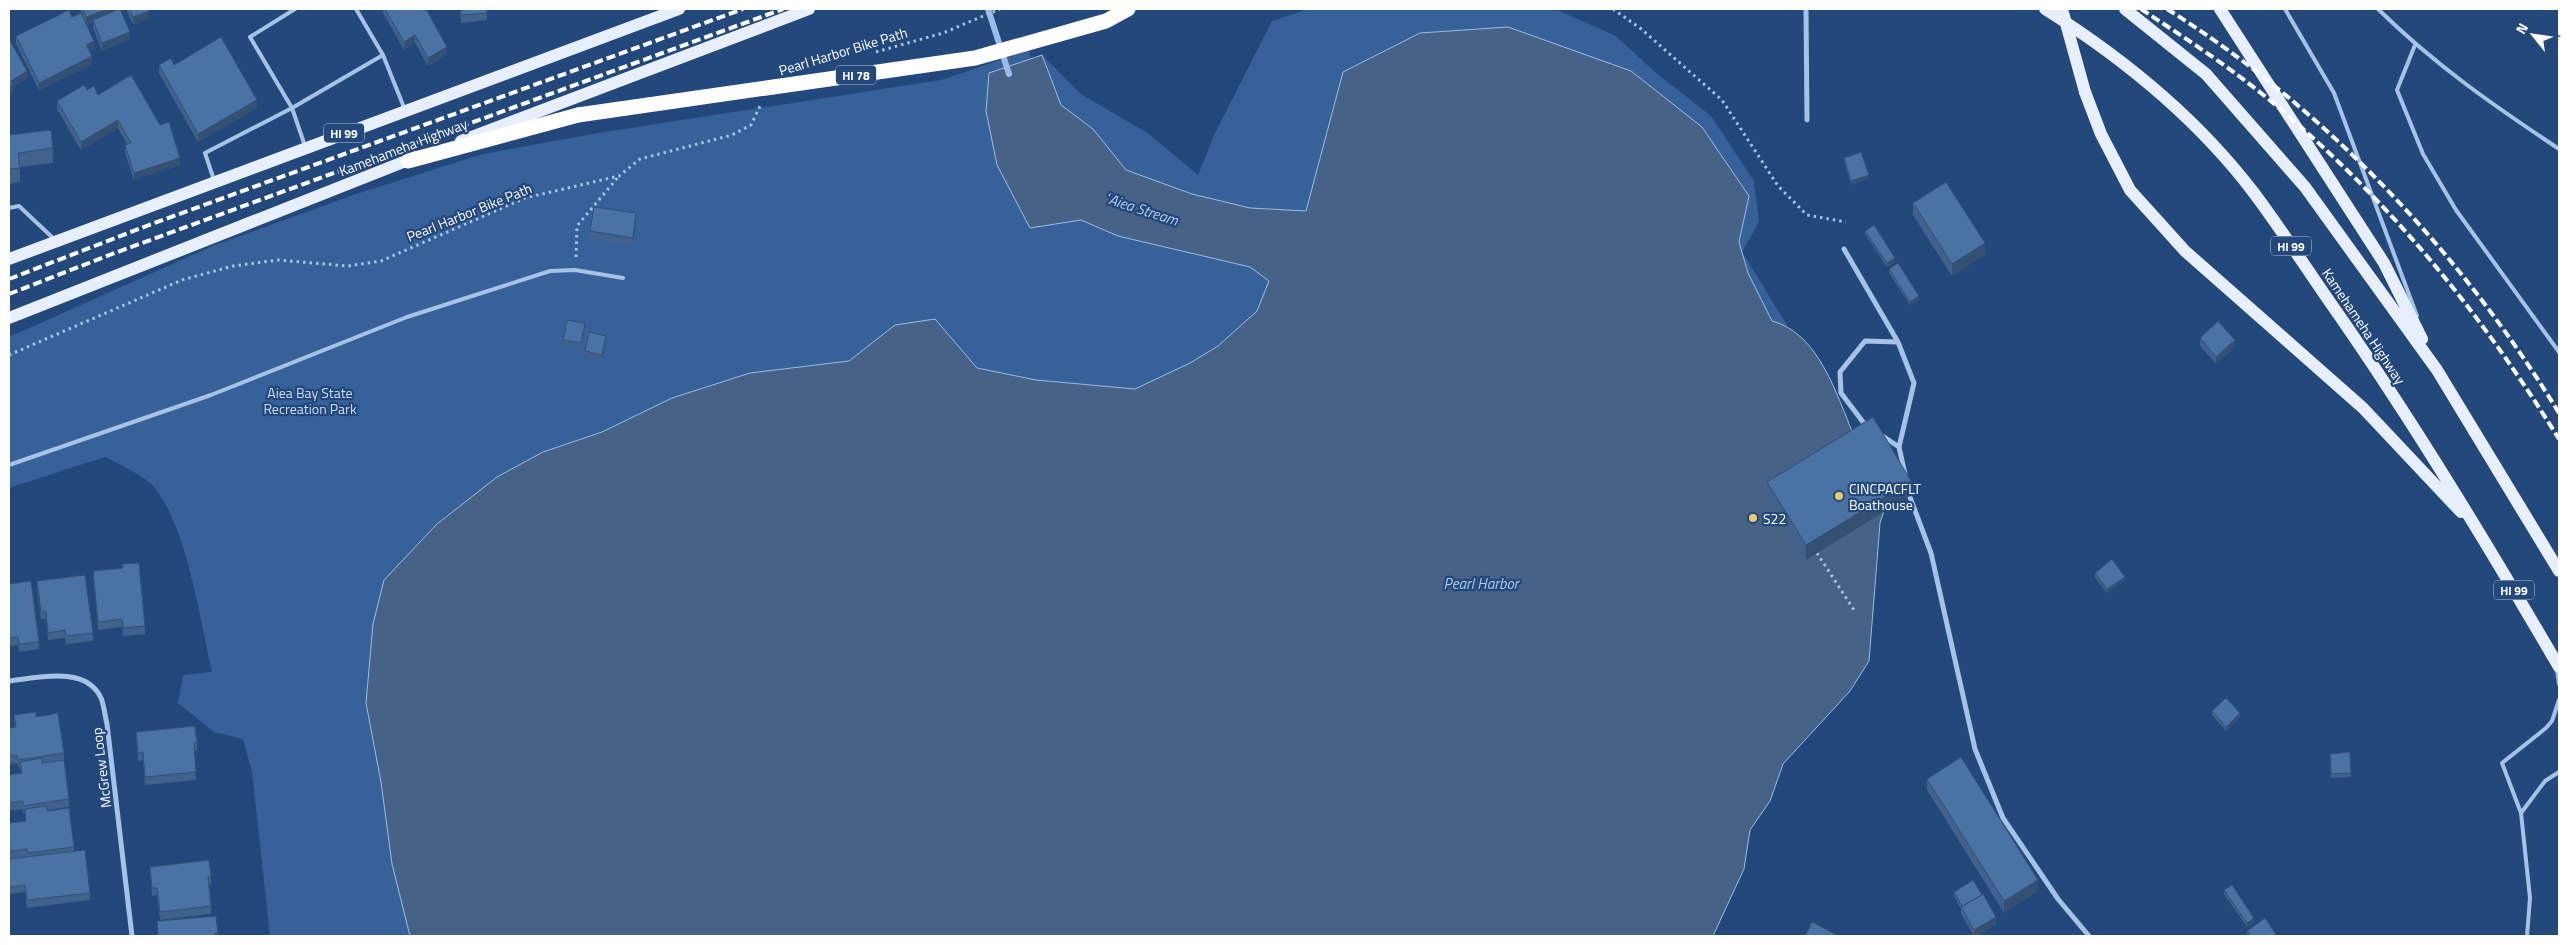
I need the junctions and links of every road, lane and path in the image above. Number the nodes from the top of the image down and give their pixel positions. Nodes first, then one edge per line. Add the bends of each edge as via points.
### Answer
1 (295, 9) edge
2 (356, 9) edge
3 (679, 9) edge
4 (809, 9) edge
5 (1000, 9) edge
6 (1128, 9) edge
7 (1613, 9) edge
8 (1806, 9) edge
9 (2045, 9) edge
10 (2062, 9) edge
11 (2125, 9) edge
12 (2220, 9) edge
13 (2285, 9) edge
14 (2378, 9) edge
15 (2415, 45) junction
16 (876, 53) dead end
17 (383, 55) junction
18 (763, 100) dead end
19 (292, 108) junction
20 (405, 111) junction
21 (1807, 120) dead end
22 (306, 148) junction
23 (2559, 149) edge
24 (408, 160) junction
25 (619, 176) junction
26 (214, 182) junction
27 (9, 208) edge
28 (1846, 222) dead end
29 (56, 241) junction
30 (1844, 249) dead end
31 (9, 259) edge
32 (575, 270) junction
33 (623, 278) dead end
34 (9, 318) edge
35 (1898, 342) junction
36 (2427, 342) dead end
37 (2430, 352) dead end
38 (2559, 352) edge
39 (9, 356) edge
40 (2437, 370) junction
41 (1900, 447) junction
42 (9, 465) edge
43 (2481, 534) junction
44 (1817, 553) edge
45 (2559, 572) edge
46 (1854, 610) dead end
47 (2548, 647) junction
48 (2559, 667) edge
49 (9, 681) edge
50 (2559, 684) edge
51 (2559, 700) edge
52 (2559, 772) edge
53 (2521, 813) junction
54 (132, 936) edge
55 (2089, 936) edge
56 (2527, 936) edge

1 - 19 lane via 250,37
2 - 17 lane
3 - 20 main road, HI 99
4 - 24 main road, Kamehameha Highway
5 - 16 path, Pearl Harbor Bike Path via 943,33
6 - 24 highway, HI 78, bridge via 1106,21 976,58 578,115
7 - 28 path via 1640,28 1722,100 1778,186 1807,215
8 - 21 street
9 - 43 main road, Kamehameha Highway / HI 99 via 2096,41 2156,89 2210,142 2253,192 2374,366
10 - 43 main road, bridge via 2085,92 2101,134 2130,190 2179,245 2363,408
11 - 40 main road via 2206,74 2305,187
12 - 40 main road via 2384,262
13 - 36 lane via 2334,93
14 - 15 lane
15 - 23 lane via 2472,91
15 - 38 lane via 2397,90 2423,154 2456,210
17 - 19 lane
17 - 20 lane
18 - 25 path, Pearl Harbor Bike Path via 752,125 732,135 640,160
19 - 22 lane
19 - 26 lane via 204,153
20 - 22 main road, HI 99
22 - 26 main road, HI 99
24 - 34 main road, Kamehameha Highway
25 - 32 path via 577,226
25 - 39 path, Pearl Harbor Bike Path via 525,198 381,261 348,266 278,260 233,266 182,280
26 - 29 main road, HI 99
27 - 29 lane via 19,206
29 - 31 main road, HI 99
30 - 35 street
32 - 33 lane
32 - 42 lane via 550,270 407,317 211,395
35 - 41 street via 1914,383
35 - 41 street via 1865,341 1840,372 1841,393 1863,422
37 - 40 lane
40 - 45 main road
41 - 55 street via 1908,494 1931,553 1975,749 2003,818 2058,899
43 - 47 main road, Kamehameha Highway / HI 99
44 - 46 path
47 - 48 main road, Kamehameha Highway / HI 99
47 - 50 lane via 2559,675
49 - 54 street, McGrew Loop via 62,676 88,682 101,697
51 - 53 lane via 2546,728 2502,763
52 - 53 lane via 2545,781
53 - 56 lane via 2530,898

